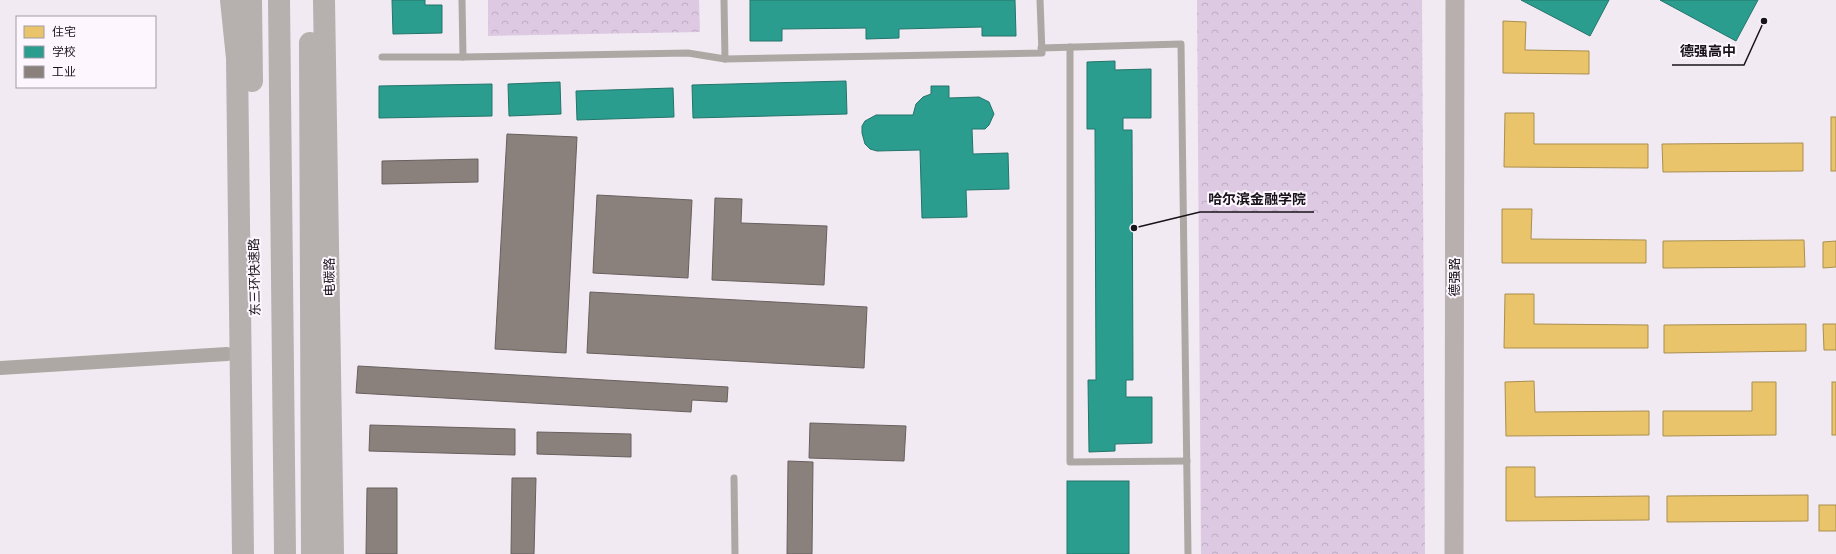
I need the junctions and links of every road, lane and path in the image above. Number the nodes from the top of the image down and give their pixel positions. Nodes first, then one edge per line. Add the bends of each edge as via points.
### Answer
1 (228, 0) edge
2 (231, 0) edge
3 (251, 0) edge
4 (279, 0) edge
5 (310, 0) edge
6 (324, 0) edge
7 (462, 0) edge
8 (724, 0) edge
9 (1040, 0) edge
10 (1445, 0) edge
11 (1455, 0) edge
12 (1070, 47) junction
13 (1042, 48) junction
14 (382, 57) dead end
15 (463, 57) junction
16 (724, 59) junction
17 (227, 354) junction
18 (0, 368) edge
19 (1187, 461) junction
20 (734, 478) dead end
21 (230, 554) edge
22 (243, 554) edge
23 (258, 554) edge
24 (285, 554) edge
25 (312, 554) edge
26 (333, 554) edge
27 (735, 554) edge
28 (1188, 554) edge
29 (1444, 554) edge
30 (1454, 554) edge

1 - 17 highway
2 - 22 highway via 237,58
3 - 23 highway, 东三环快速路
4 - 24 highway
5 - 25 highway
6 - 26 highway, 电碳路
7 - 15 lane
8 - 16 lane
9 - 13 lane
10 - 29 street, 德强路
11 - 30 street, 德强路
12 - 13 lane
12 - 19 lane via 1181,44
12 - 19 lane via 1070,462
13 - 16 lane via 1042,53
14 - 15 lane
15 - 16 lane via 688,53
17 - 18 street
17 - 21 highway
19 - 28 lane
20 - 27 lane

